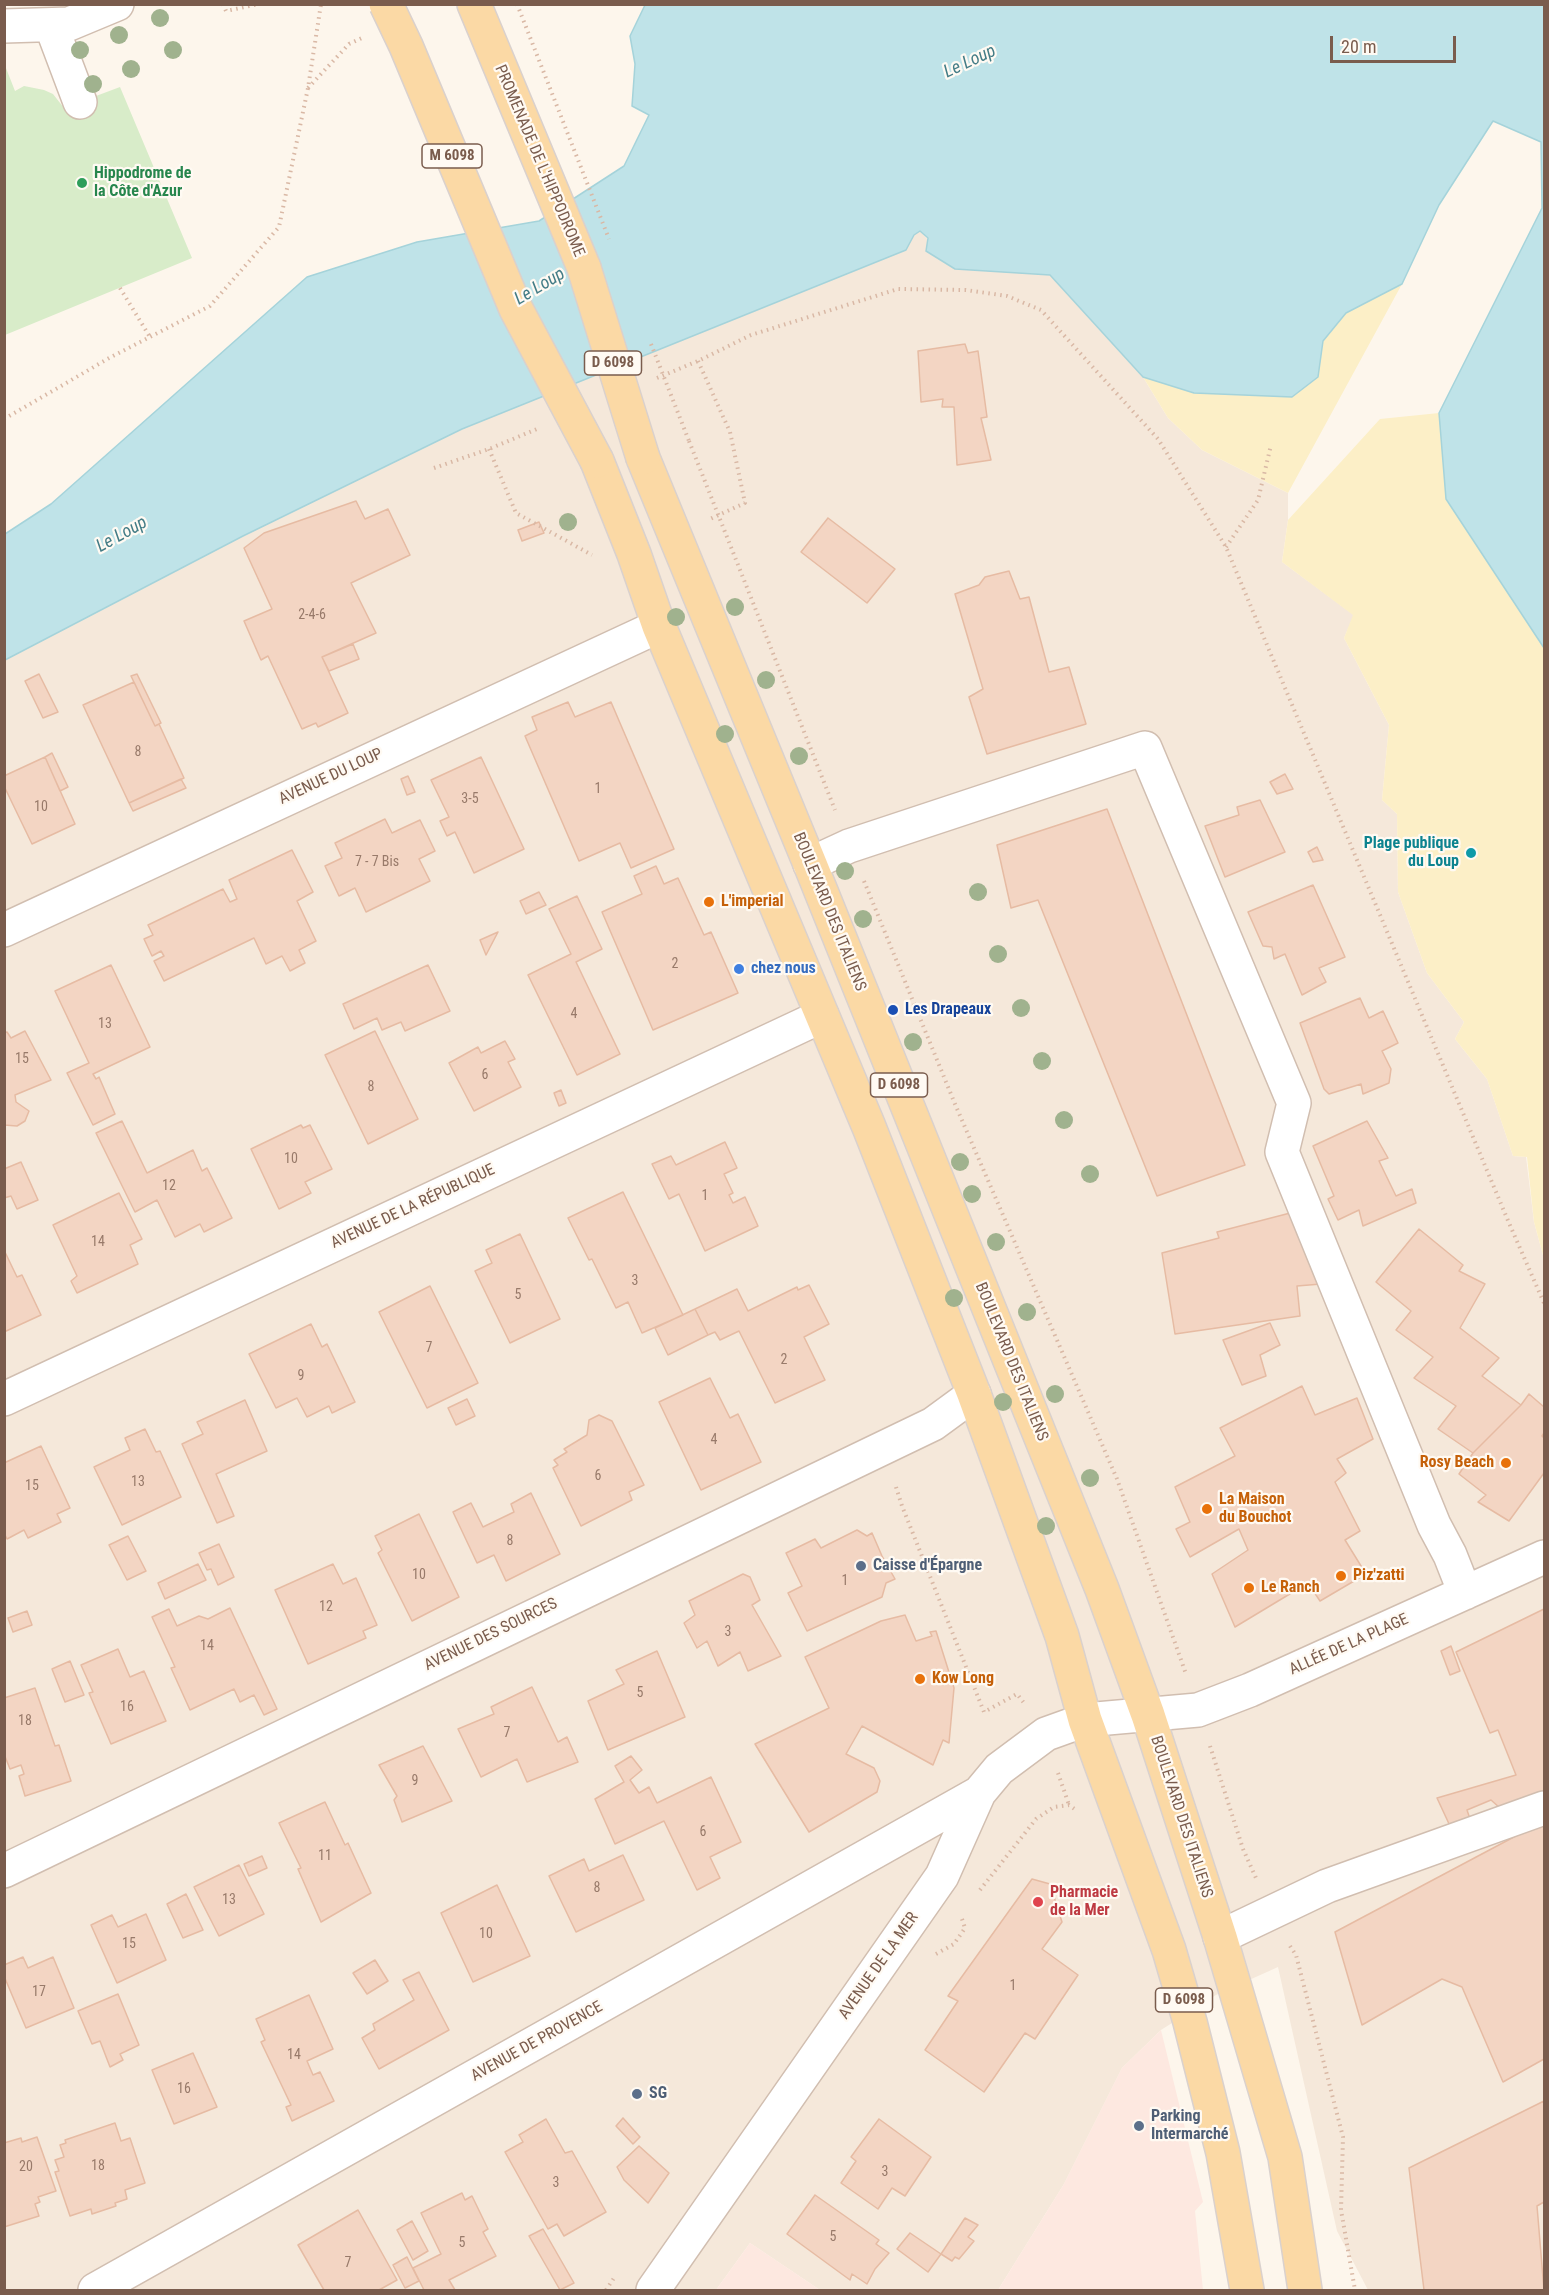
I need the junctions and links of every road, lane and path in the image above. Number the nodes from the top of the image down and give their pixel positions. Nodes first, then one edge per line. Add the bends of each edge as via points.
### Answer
1 (8, 4) edge
2 (117, 4) edge
3 (223, 4) edge
4 (259, 4) edge
5 (321, 4) edge
6 (386, 4) edge
7 (461, 4) edge
8 (474, 4) edge
9 (517, 4) edge
10 (4, 9) edge
11 (51, 25) junction
12 (4, 26) edge
13 (488, 40) junction
14 (349, 44) dead end
15 (308, 88) junction
16 (80, 102) dead end
17 (612, 244) dead end
18 (120, 288) dead end
19 (516, 309) joint
20 (150, 337) junction
21 (650, 342) dead end
22 (4, 419) edge
23 (730, 432) dead end
24 (1271, 444) dead end
25 (489, 449) dead end
26 (643, 458) joint
27 (1226, 547) junction
28 (633, 554) junction
29 (658, 626) junction
30 (849, 846) junction
31 (810, 864) junction
32 (4, 930) edge
33 (822, 1016) junction
34 (1545, 1303) edge
35 (974, 1394) junction
36 (4, 1399) edge
37 (904, 1483) dead end
38 (1545, 1557) edge
39 (1465, 1593) junction
40 (1188, 1680) dead end
41 (1148, 1715) junction
42 (1085, 1720) junction
43 (1046, 1734) junction
44 (1207, 1738) dead end
45 (979, 1793) junction
46 (1069, 1805) junction
47 (1545, 1808) edge
48 (1085, 1815) dead end
49 (4, 1870) edge
50 (975, 1896) dead end
51 (966, 1909) dead end
52 (1270, 1913) junction
53 (1221, 1937) junction
54 (931, 1962) dead end
55 (95, 2290) edge
56 (652, 2290) edge
57 (1247, 2290) edge
58 (1305, 2290) edge
59 (1354, 2290) edge

1 - 10 street
2 - 11 street via 69,24
3 - 4 path via 226,11
5 - 15 path
6 - 19 main road, M 6098, bridge
7 - 13 street
8 - 13 main road, PROMENADE DE L'HIPPODROME
9 - 17 path, bridge
11 - 12 street
11 - 16 street
13 - 26 main road, PROMENADE DE L'HIPPODROME / D 6098, bridge via 584,268
14 - 15 path
15 - 20 path via 279,227 210,306
18 - 20 path
19 - 28 main road, D 6098, bridge via 597,461
20 - 22 path
21 - 30 path, bridge
23 - 27 path via 698,361 751,335 898,289 966,290 1007,296 1041,310 1158,439
24 - 27 path via 1258,500
25 - 28 path via 516,513 610,565
26 - 31 main road, BOULEVARD DES ITALIENS / D 6098
27 - 34 path
28 - 29 main road, D 6098
29 - 32 street, AVENUE DU LOUP
29 - 33 main road, D 6098
30 - 31 street
30 - 39 street via 1145,748 1294,1103 1282,1152
30 - 40 path via 1117,1479
31 - 41 main road, BOULEVARD DES ITALIENS / D 6098 via 1098,1578
33 - 35 main road, D 6098
33 - 36 street, AVENUE DE LA RÉPUBLIQUE
35 - 42 main road, D 6098 via 1062,1636
35 - 49 street, AVENUE DES SOURCES via 933,1424
37 - 43 path via 895,1488 984,1712 1017,1694
38 - 39 street, ALLÉE DE LA PLAGE
39 - 41 street, ALLÉE DE LA PLAGE via 1250,1690 1198,1710
41 - 42 street, AVENUE DE LA MER
41 - 53 main road, BOULEVARD DES ITALIENS / D 6098
42 - 43 street, AVENUE DE LA MER
42 - 57 main road, D 6098 via 1169,1950 1190,2022 1223,2153
43 - 45 street, AVENUE DE LA MER via 999,1769
43 - 46 path
44 - 52 path via 1243,1849
45 - 55 street, AVENUE DE PROVENCE
45 - 56 street, AVENUE DE LA MER via 942,1876
46 - 48 path
46 - 50 path via 1054,1807 1036,1819
47 - 52 street via 1327,1886
51 - 54 path via 961,1915 965,1928 954,1944
52 - 53 street
52 - 59 path via 1296,1954 1343,2137 1341,2210
53 - 58 main road, BOULEVARD DES ITALIENS / D 6098 via 1285,2157

